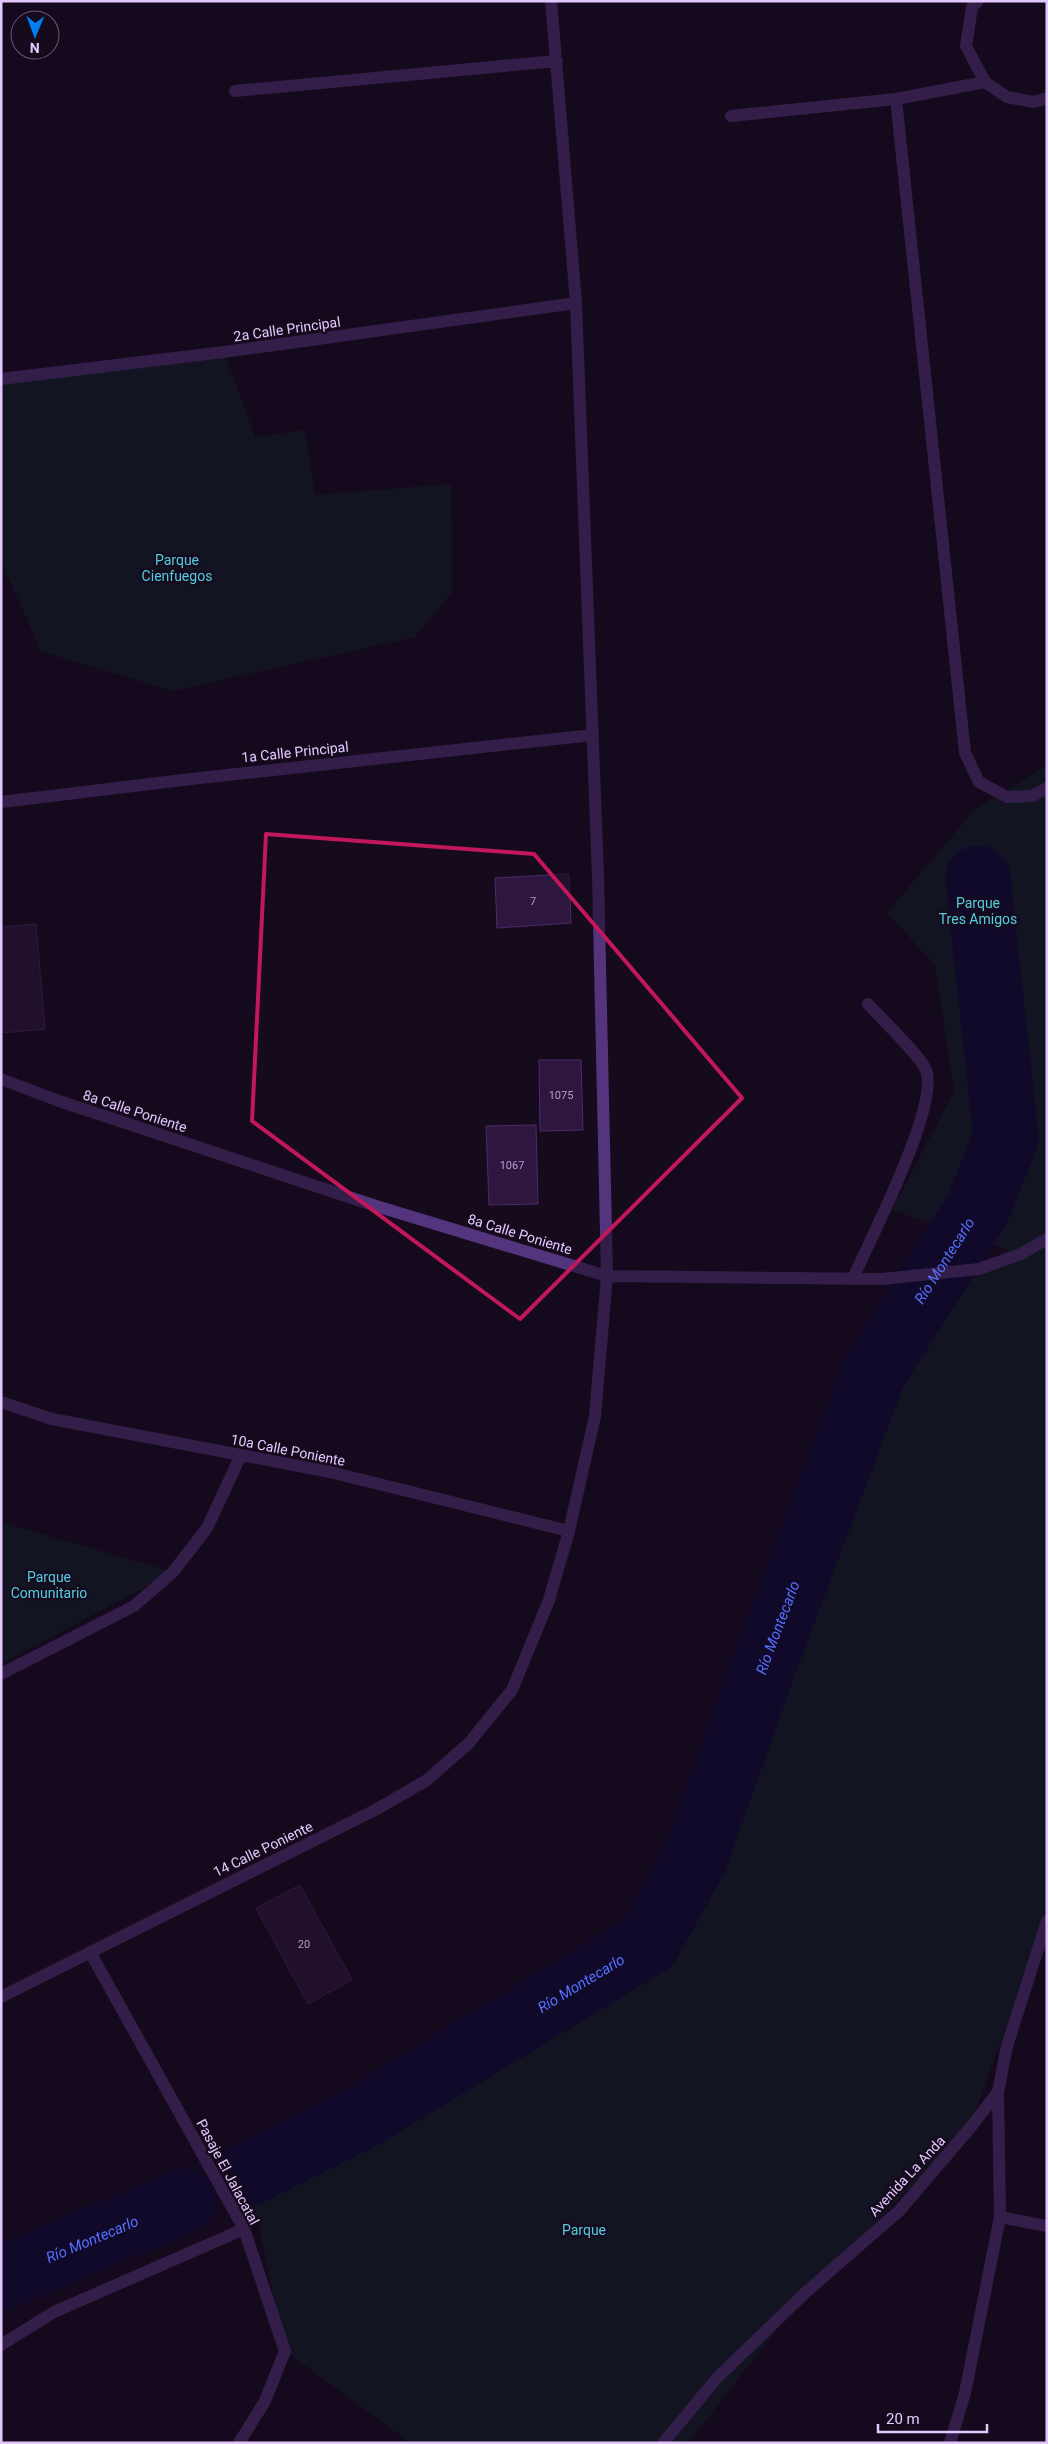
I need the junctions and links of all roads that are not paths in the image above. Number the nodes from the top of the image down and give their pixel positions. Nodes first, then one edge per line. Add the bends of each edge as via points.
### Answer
1 (551, 1) edge
2 (978, 1) edge
3 (557, 61) junction
4 (985, 82) junction
5 (235, 91) dead end
6 (1047, 98) edge
7 (896, 99) junction
8 (731, 116) dead end
9 (576, 303) junction
10 (1, 379) edge
11 (593, 735) junction
12 (1047, 788) edge
13 (1, 802) edge
14 (868, 1004) dead end
15 (1, 1079) edge
16 (1047, 1239) edge
17 (607, 1276) junction
18 (853, 1278) junction
19 (1, 1402) edge
20 (241, 1455) junction
21 (569, 1530) junction
22 (1, 1674) edge
23 (1047, 1921) edge
24 (90, 1952) junction
25 (1, 1997) edge
26 (998, 2092) junction
27 (1000, 2217) junction
28 (1047, 2226) edge
29 (244, 2229) junction
30 (1, 2345) edge
31 (239, 2443) edge
32 (663, 2443) edge
33 (950, 2443) edge

1 - 3 street, 14 Calle Poniente
2 - 4 street via 972,7 966,46
3 - 5 street
3 - 9 street, 14 Calle Poniente
4 - 6 street via 1007,97 1034,102
4 - 7 street
7 - 8 street
7 - 12 street via 965,753 980,782 1007,796 1032,796
9 - 10 street, 2a Calle Principal
9 - 11 street, 14 Calle Poniente
11 - 13 street, 1a Calle Principal
11 - 17 street, 14 Calle Poniente
14 - 18 street via 926,1068 929,1086 915,1137
15 - 17 street, 8a Calle Poniente via 376,1206
16 - 18 street, 8a Calle Poniente via 1021,1254 979,1269 882,1279
17 - 18 street, 8a Calle Poniente
17 - 21 street, 14 Calle Poniente via 595,1416
19 - 20 street, 10a Calle Poniente via 52,1419
20 - 21 street, 10a Calle Poniente via 330,1472
20 - 22 street via 207,1528 173,1572 134,1606
21 - 24 street, 14 Calle Poniente via 549,1600 512,1690 469,1743 427,1780 377,1809
23 - 26 street, Avenida La Anda via 1007,2046
24 - 25 street, 14 Calle Poniente
24 - 29 street, Pasaje El Jalacatal
26 - 27 street
26 - 32 street, Avenida La Anda via 899,2211 806,2292 716,2378
27 - 28 street
27 - 33 street via 965,2393
29 - 30 street via 54,2312
29 - 31 street, Pasaje El Jalacatal via 285,2351 265,2401

